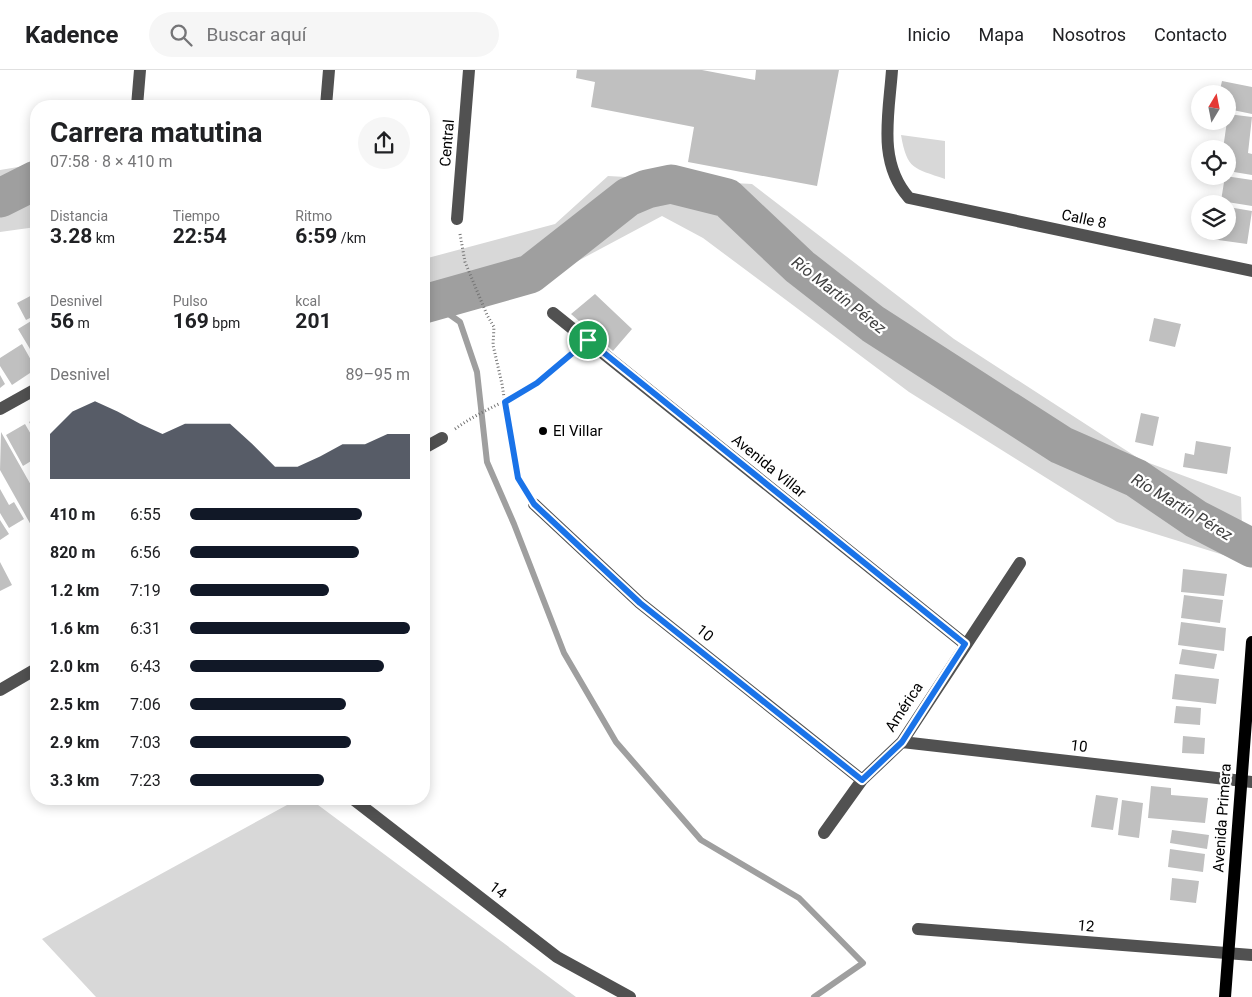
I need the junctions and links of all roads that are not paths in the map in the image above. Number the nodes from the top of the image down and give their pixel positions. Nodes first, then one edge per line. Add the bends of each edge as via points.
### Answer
1 (140, 70) edge
2 (329, 70) edge
3 (469, 70) edge
4 (892, 70) edge
5 (138, 100) edge
6 (326, 100) edge
7 (457, 218) road end
8 (1252, 271) edge
9 (553, 313) dead end
10 (30, 392) edge
11 (0, 410) edge
12 (442, 438) road end
13 (430, 445) edge
14 (534, 504) road end
15 (1020, 563) dead end
16 (1252, 642) edge
17 (965, 644) junction
18 (30, 672) edge
19 (0, 690) edge
20 (902, 742) junction
21 (862, 780) junction
22 (1247, 782) edge
23 (361, 805) edge
24 (824, 833) dead end
25 (918, 929) dead end
26 (1228, 954) junction
27 (1252, 955) edge
28 (630, 997) edge
29 (1225, 997) edge

1 - 5 street
2 - 6 street
3 - 7 street, Central
4 - 8 street, Calle 8 via 889,160 898,185 909,198
9 - 17 street, Avenida Villar
10 - 11 street
12 - 13 street
14 - 21 street, 10 via 640,603
15 - 17 street, América
16 - 22 main road, Avenida Primera
17 - 20 street, América
18 - 19 street
20 - 21 street, América
20 - 22 street, 10
21 - 24 street, América
22 - 26 main road, Avenida Primera
23 - 28 street, 14 via 557,957
25 - 26 street, 12
26 - 27 street, 12
26 - 29 main road, Avenida Primera

